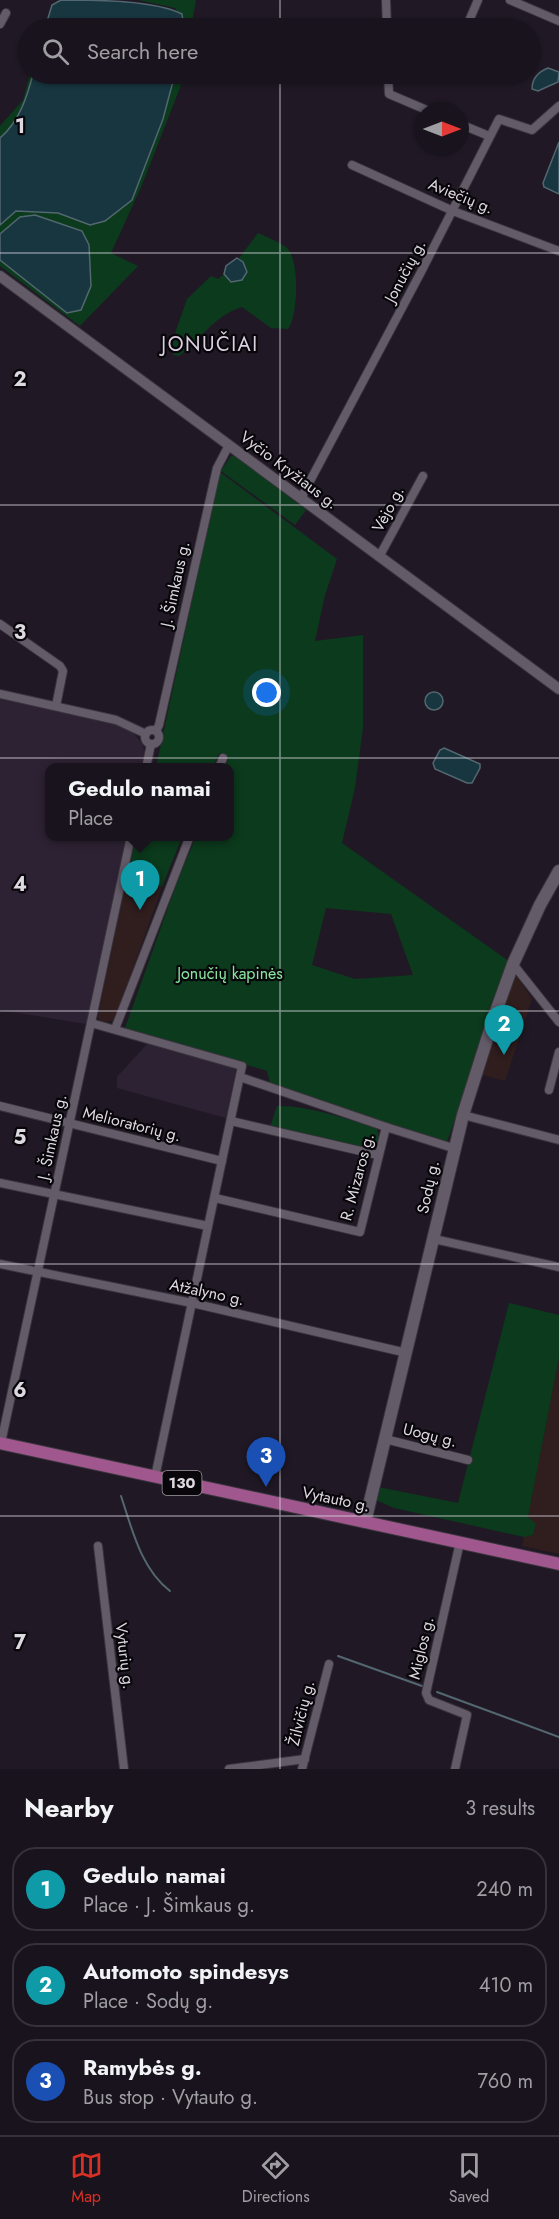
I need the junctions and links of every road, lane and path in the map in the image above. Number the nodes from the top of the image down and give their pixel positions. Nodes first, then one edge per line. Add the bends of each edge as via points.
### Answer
1 (386, 0) edge
2 (478, 0) edge
3 (510, 0) edge
4 (523, 2) edge
5 (6, 13) dead end
6 (387, 18) edge
7 (470, 18) edge
8 (559, 21) edge
9 (0, 24) edge
10 (388, 84) edge
11 (415, 105) edge
12 (559, 106) edge
13 (469, 128) edge
14 (489, 136) junction
15 (352, 165) dead end
16 (453, 211) junction
17 (559, 251) edge
18 (0, 276) edge
19 (229, 445) junction
20 (423, 476) dead end
21 (301, 498) junction
22 (379, 557) junction
23 (0, 624) edge
24 (559, 690) edge
25 (0, 694) edge
26 (56, 706) junction
27 (156, 731) junction
28 (146, 734) junction
29 (151, 744) junction
30 (223, 758) dead end
31 (147, 763) edge
32 (221, 763) edge
33 (130, 841) edge
34 (188, 841) edge
35 (558, 875) edge
36 (513, 964) junction
37 (559, 1022) edge
38 (91, 1023) junction
39 (115, 1029) junction
40 (559, 1053) edge
41 (240, 1077) junction
42 (549, 1090) dead end
43 (0, 1106) edge
44 (463, 1115) junction
45 (231, 1121) junction
46 (70, 1124) junction
47 (386, 1127) junction
48 (559, 1140) edge
49 (453, 1148) junction
50 (378, 1155) junction
51 (222, 1161) junction
52 (0, 1183) edge
53 (55, 1195) junction
54 (215, 1198) junction
55 (208, 1226) junction
56 (434, 1239) junction
57 (0, 1264) edge
58 (559, 1267) edge
59 (38, 1272) junction
60 (192, 1303) junction
61 (407, 1353) junction
62 (385, 1439) junction
63 (1, 1443) edge
64 (468, 1460) dead end
65 (155, 1477) junction
66 (365, 1522) junction
67 (460, 1542) junction
68 (98, 1546) dead end
69 (559, 1564) edge
70 (329, 1664) dead end
71 (305, 1759) junction
72 (124, 1769) edge
73 (229, 1769) edge
74 (302, 1769) edge
75 (455, 1769) edge

1 - 6 street
2 - 7 street
3 - 4 street
4 - 8 street
5 - 9 street
10 - 11 street via 389,94
12 - 14 street, Jonučių g. via 532,130 499,119
13 - 14 street
14 - 16 street, Jonučių g.
15 - 16 street, Aviečių g.
16 - 17 street, Aviečių g.
16 - 21 street, Jonučių g.
18 - 19 street, Vyčio Kryžiaus g.
19 - 21 street, Vyčio Kryžiaus g.
19 - 27 street, J. Šimkaus g. via 217,468
20 - 22 street, Vėjo g.
21 - 22 street, Vyčio Kryžiaus g.
22 - 24 street, Vyčio Kryžiaus g.
23 - 26 street via 60,666 63,671
25 - 26 street
26 - 28 street via 116,720
27 - 28 street
27 - 29 street, J. Šimkaus g. via 159,739
28 - 29 street
29 - 31 street, J. Šimkaus g.
30 - 32 street
33 - 38 street, J. Šimkaus g.
34 - 39 street
35 - 36 main road, Sodų g.
36 - 37 street
36 - 44 main road, Sodų g.
38 - 39 street
38 - 46 street, J. Šimkaus g.
39 - 41 street via 242,1066
40 - 42 street
41 - 45 street
41 - 47 street
43 - 46 street, Melioratorių g.
44 - 48 street
44 - 49 main road, Sodų g.
45 - 50 street
45 - 51 street
46 - 51 street, Melioratorių g.
46 - 53 street, J. Šimkaus g.
47 - 49 street, R. Mizaros g.
47 - 50 street, R. Mizaros g.
49 - 56 main road, Sodų g.
50 - 54 street, R. Mizaros g. via 360,1232
51 - 54 street
52 - 53 street
53 - 55 street
53 - 59 street, J. Šimkaus g.
54 - 55 street
55 - 60 street
56 - 58 street
56 - 61 main road, Sodų g.
57 - 59 street, Atžalyno g.
59 - 60 street, Atžalyno g.
59 - 63 street, J. Šimkaus g.
60 - 61 street, Atžalyno g.
60 - 65 street
61 - 62 main road, Sodų g.
62 - 64 street, Uogų g.
62 - 66 main road, Sodų g.
63 - 65 main road, Vytauto g. / 130
65 - 66 main road, Vytauto g. / 130
66 - 67 main road, Vytauto g. / 130
67 - 69 main road, Vytauto g. / 130
67 - 75 street, Miglos g. via 426,1693 429,1700 467,1715
68 - 72 street, Vyturių g.
70 - 71 street, Žilvičių g.
71 - 73 street
71 - 74 street, Žilvičių g.

